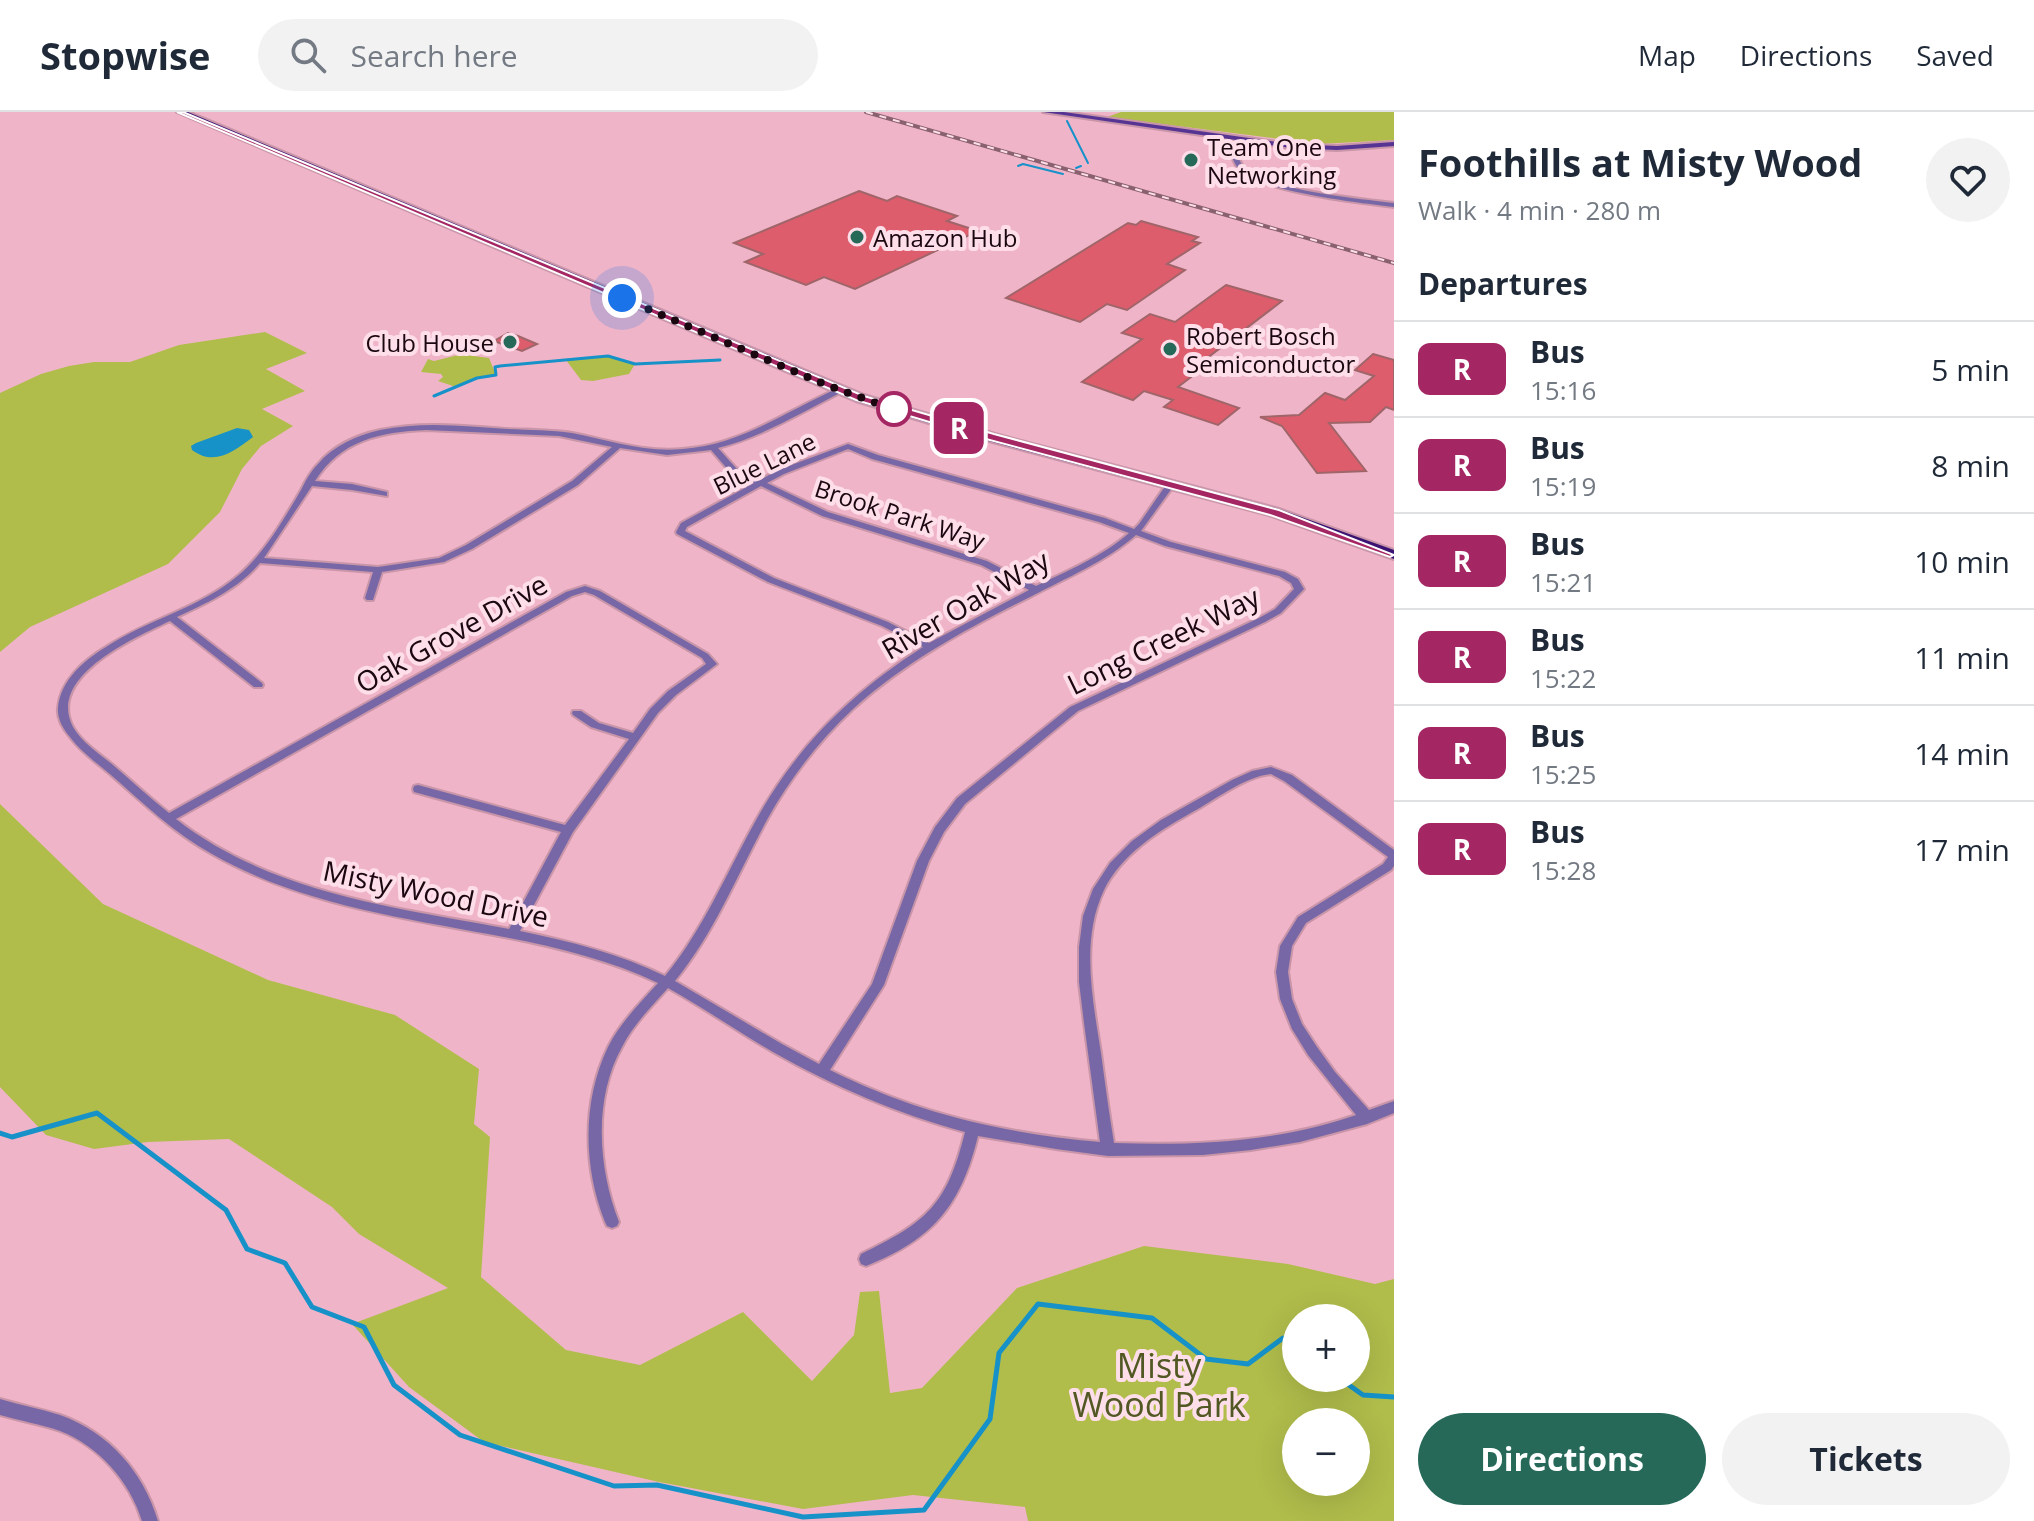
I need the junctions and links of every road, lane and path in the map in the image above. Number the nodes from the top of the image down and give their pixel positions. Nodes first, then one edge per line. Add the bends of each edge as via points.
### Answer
1 (181, 112) edge
2 (1047, 112) edge
3 (1243, 140) junction
4 (1394, 144) edge
5 (1394, 205) edge
6 (839, 390) junction
7 (617, 447) junction
8 (714, 448) junction
9 (308, 483) junction
10 (761, 483) junction
11 (1171, 484) junction
12 (384, 494) dead end
13 (1326, 529) junction
14 (1136, 532) junction
15 (1394, 545) edge
16 (1394, 555) edge
17 (257, 560) junction
18 (378, 570) junction
19 (1036, 590) junction
20 (370, 598) dead end
21 (172, 618) junction
22 (930, 647) junction
23 (258, 685) dead end
24 (577, 713) dead end
25 (635, 737) junction
26 (418, 789) dead end
27 (168, 819) junction
28 (568, 830) junction
29 (1394, 856) edge
30 (513, 933) junction
31 (666, 981) junction
32 (821, 1072) junction
33 (1394, 1107) edge
34 (1367, 1118) junction
35 (973, 1129) junction
36 (1108, 1150) junction
37 (612, 1222) dead end
38 (866, 1259) dead end
39 (1, 1410) edge
40 (150, 1521) edge

1 - 6 main road
2 - 3 street
3 - 4 street via 1337,148
3 - 5 street via 1236,161 1258,179
6 - 8 street, Misty Wood Drive via 744,439
6 - 11 main road via 915,416
7 - 8 street, Misty Wood Drive via 668,453
7 - 9 street, Misty Wood Drive via 561,434 404,429 370,435 341,448
7 - 18 street via 585,477 455,554 428,564
8 - 10 street, Brook Park Way via 733,470
9 - 12 street
9 - 17 street, Misty Wood Drive
10 - 14 street, Blue Lane via 848,446
10 - 19 street, Brook Park Way via 834,518 995,567
10 - 22 street, Blue Lane via 680,532 771,580
11 - 13 main road
11 - 14 street, River Oak Way
13 - 15 main road
13 - 16 main road
14 - 19 street, River Oak Way
14 - 32 street, Long Creek Way via 1282,574 1299,589 1262,620 1074,709 961,801 923,861 878,985
17 - 18 street
17 - 21 street, Misty Wood Drive via 228,589
18 - 20 street
19 - 22 street, River Oak Way
21 - 23 street
21 - 27 street, Misty Wood Drive via 89,663 63,702 65,723 79,741
22 - 31 street, River Oak Way via 858,699 806,753 688,954
24 - 25 street via 595,725
25 - 27 street, Oak Grove Drive via 672,693 712,664 585,589
25 - 28 street, Oak Grove Drive
26 - 28 street
27 - 30 street, Misty Wood Drive via 221,854 313,893
28 - 30 street, Oak Grove Drive
29 - 34 street via 1387,867 1302,920 1283,958 1284,990 1294,1023
29 - 36 street via 1271,770 1255,772 1174,816 1122,854 1092,901 1083,935 1083,976
30 - 31 street, Misty Wood Drive via 603,956
31 - 32 street, Misty Wood Drive
31 - 37 street, River Oak Way via 616,1045 603,1080 597,1177
32 - 35 street, Misty Wood Drive
33 - 34 street, Misty Wood Drive
34 - 36 street, Misty Wood Drive via 1249,1146
35 - 36 street, Misty Wood Drive
35 - 38 street via 965,1165 943,1207 905,1240
39 - 40 street via 76,1430 118,1460 144,1500

